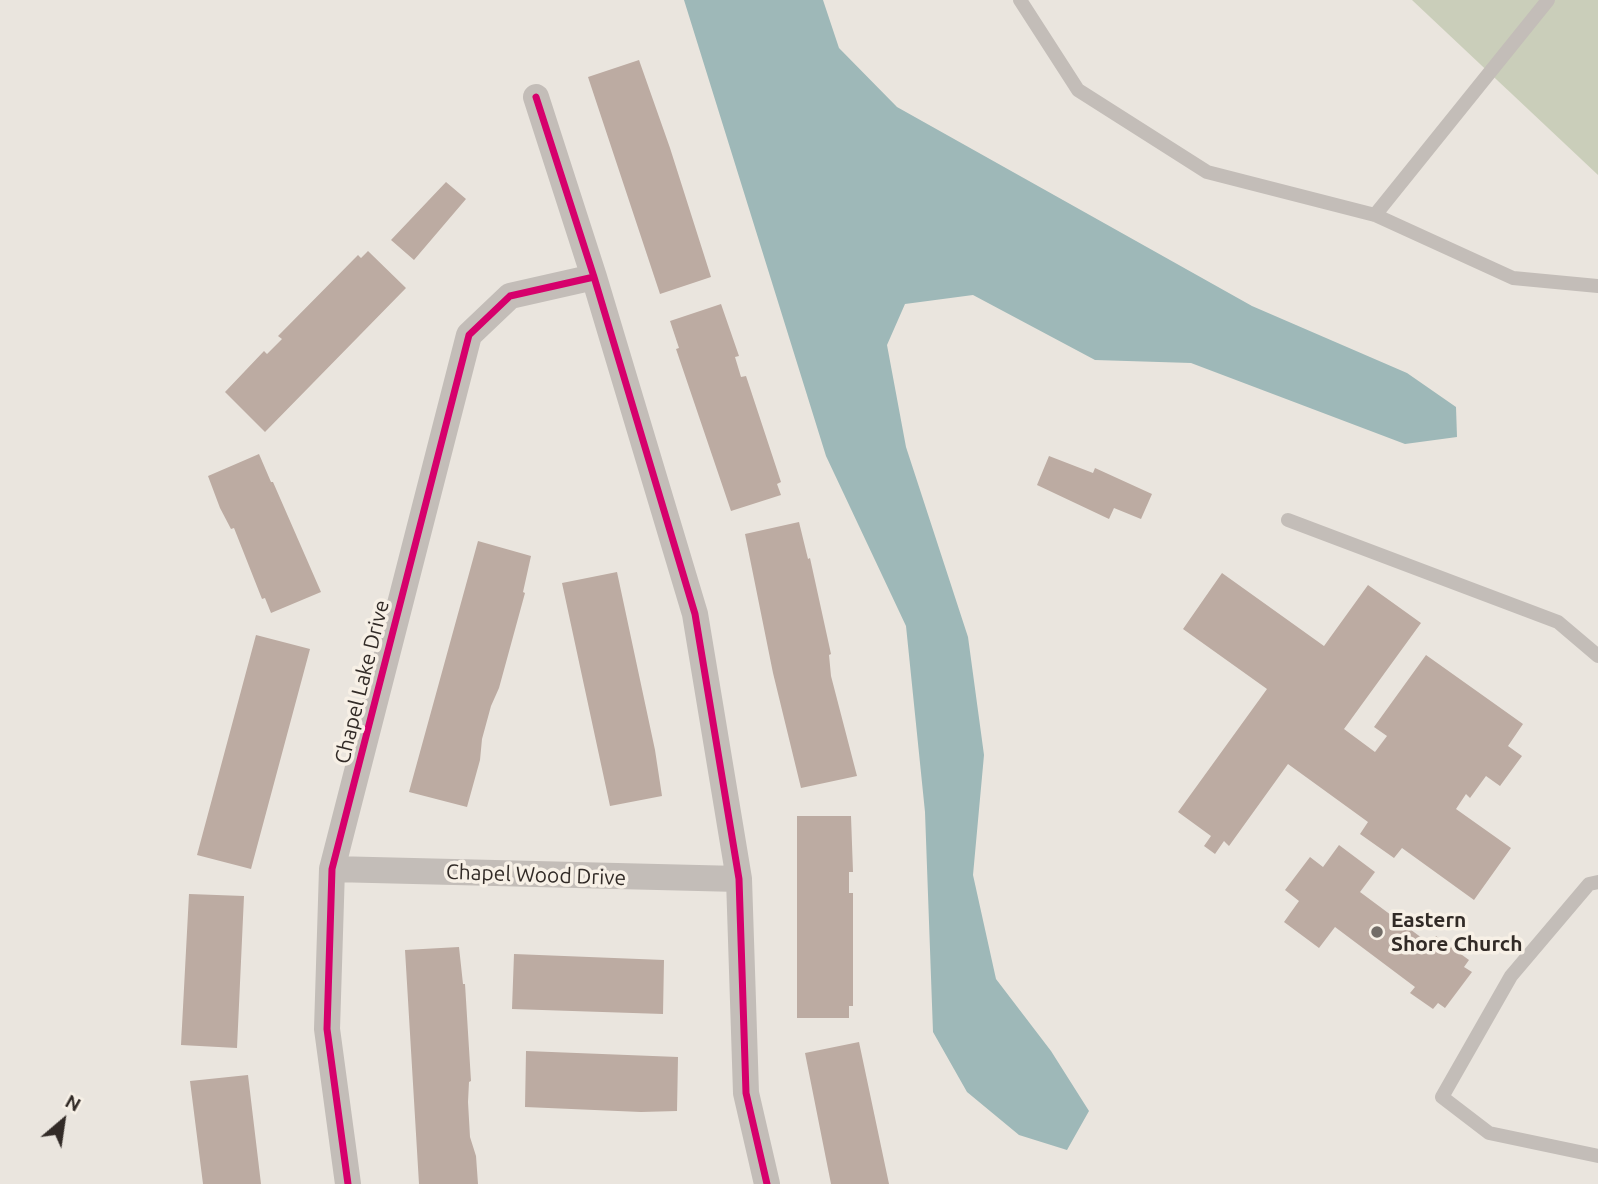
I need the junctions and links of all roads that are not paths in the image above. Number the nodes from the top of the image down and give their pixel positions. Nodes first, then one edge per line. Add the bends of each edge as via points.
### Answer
1 (1020, 0) edge
2 (1548, 0) edge
3 (536, 97) dead end
4 (1375, 215) junction
5 (594, 277) junction
6 (1598, 286) edge
7 (1288, 520) dead end
8 (1598, 656) edge
9 (332, 869) junction
10 (739, 879) junction
11 (1598, 882) edge
12 (1598, 1156) edge
13 (348, 1184) edge
14 (767, 1184) edge

1 - 4 lane via 1078,90 1208,172
2 - 4 lane
3 - 5 street
4 - 6 lane via 1513,278
5 - 9 street, Chapel Lake Drive via 510,296 469,335
5 - 10 street via 695,614
7 - 8 lane via 1559,622
9 - 10 street, Chapel Wood Drive
9 - 13 street, Chapel Lake Drive via 327,1029
10 - 14 street via 747,1093
11 - 12 lane via 1589,884 1511,976 1442,1097 1489,1133

